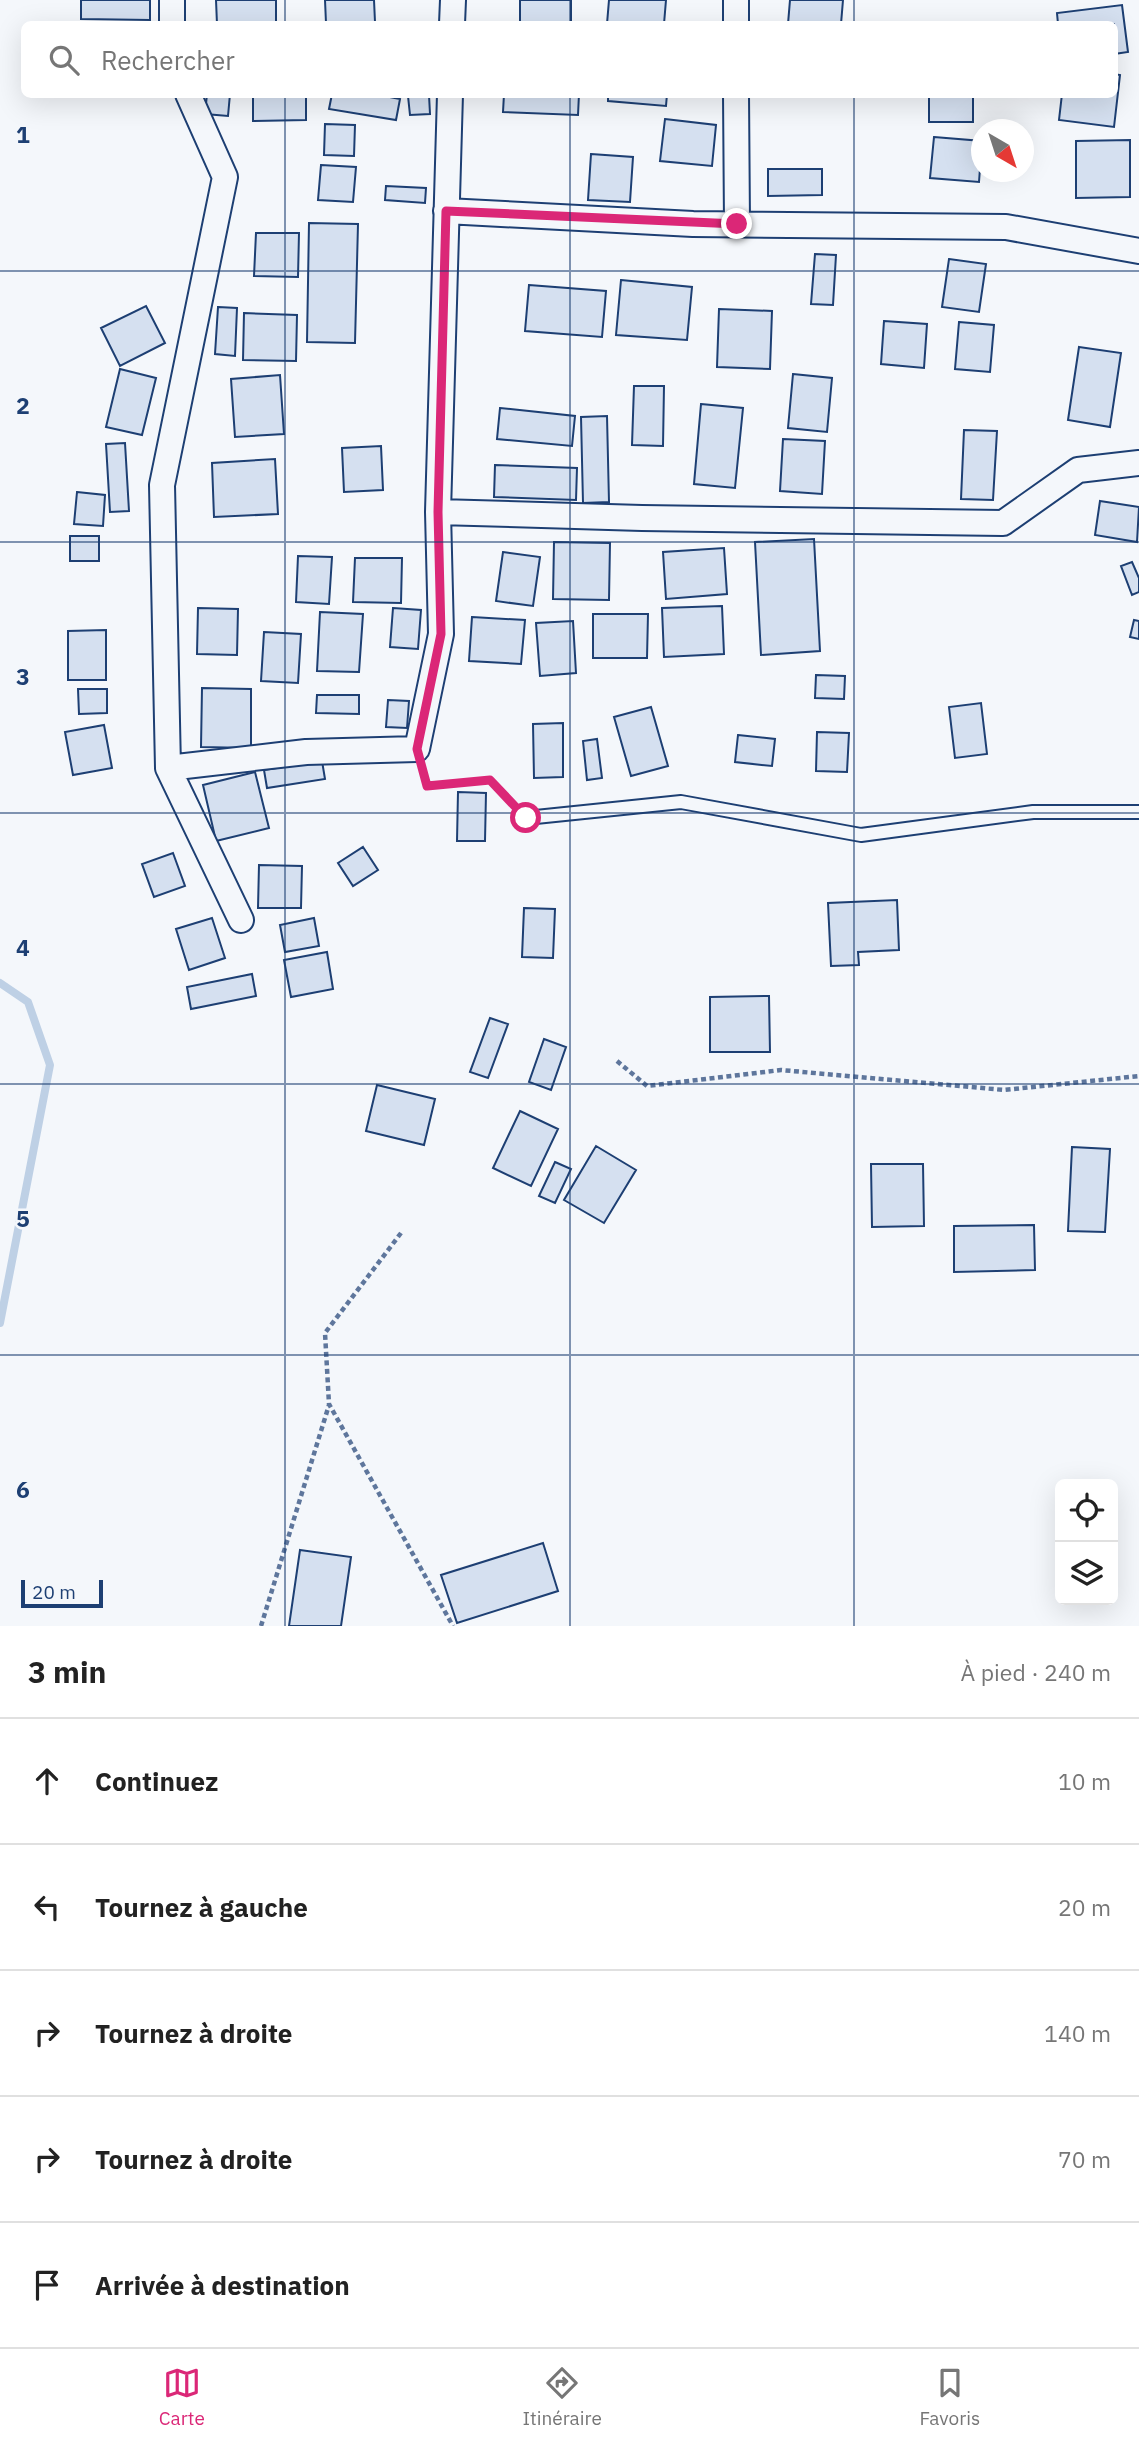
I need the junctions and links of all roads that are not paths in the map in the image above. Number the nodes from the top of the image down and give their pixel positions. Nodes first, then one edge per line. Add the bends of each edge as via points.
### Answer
1 (172, 0) edge
2 (453, 0) edge
3 (736, 0) edge
4 (172, 21) edge
5 (452, 21) edge
6 (736, 21) edge
7 (190, 98) edge
8 (450, 98) edge
9 (736, 98) edge
10 (446, 211) junction
11 (737, 224) junction
12 (1139, 251) edge
13 (1139, 463) edge
14 (438, 512) junction
15 (168, 768) junction
16 (1139, 811) edge
17 (526, 818) road end
18 (242, 920) dead end

1 - 4 street
2 - 5 street
3 - 6 street
7 - 15 street via 225,177 162,485
8 - 10 street
9 - 11 street
10 - 11 street
10 - 14 street
11 - 12 street via 1006,227
13 - 14 street via 1078,470 1003,523
14 - 15 street via 441,634 417,749 306,752
15 - 18 street
16 - 17 lane via 1034,812 861,835 681,802

